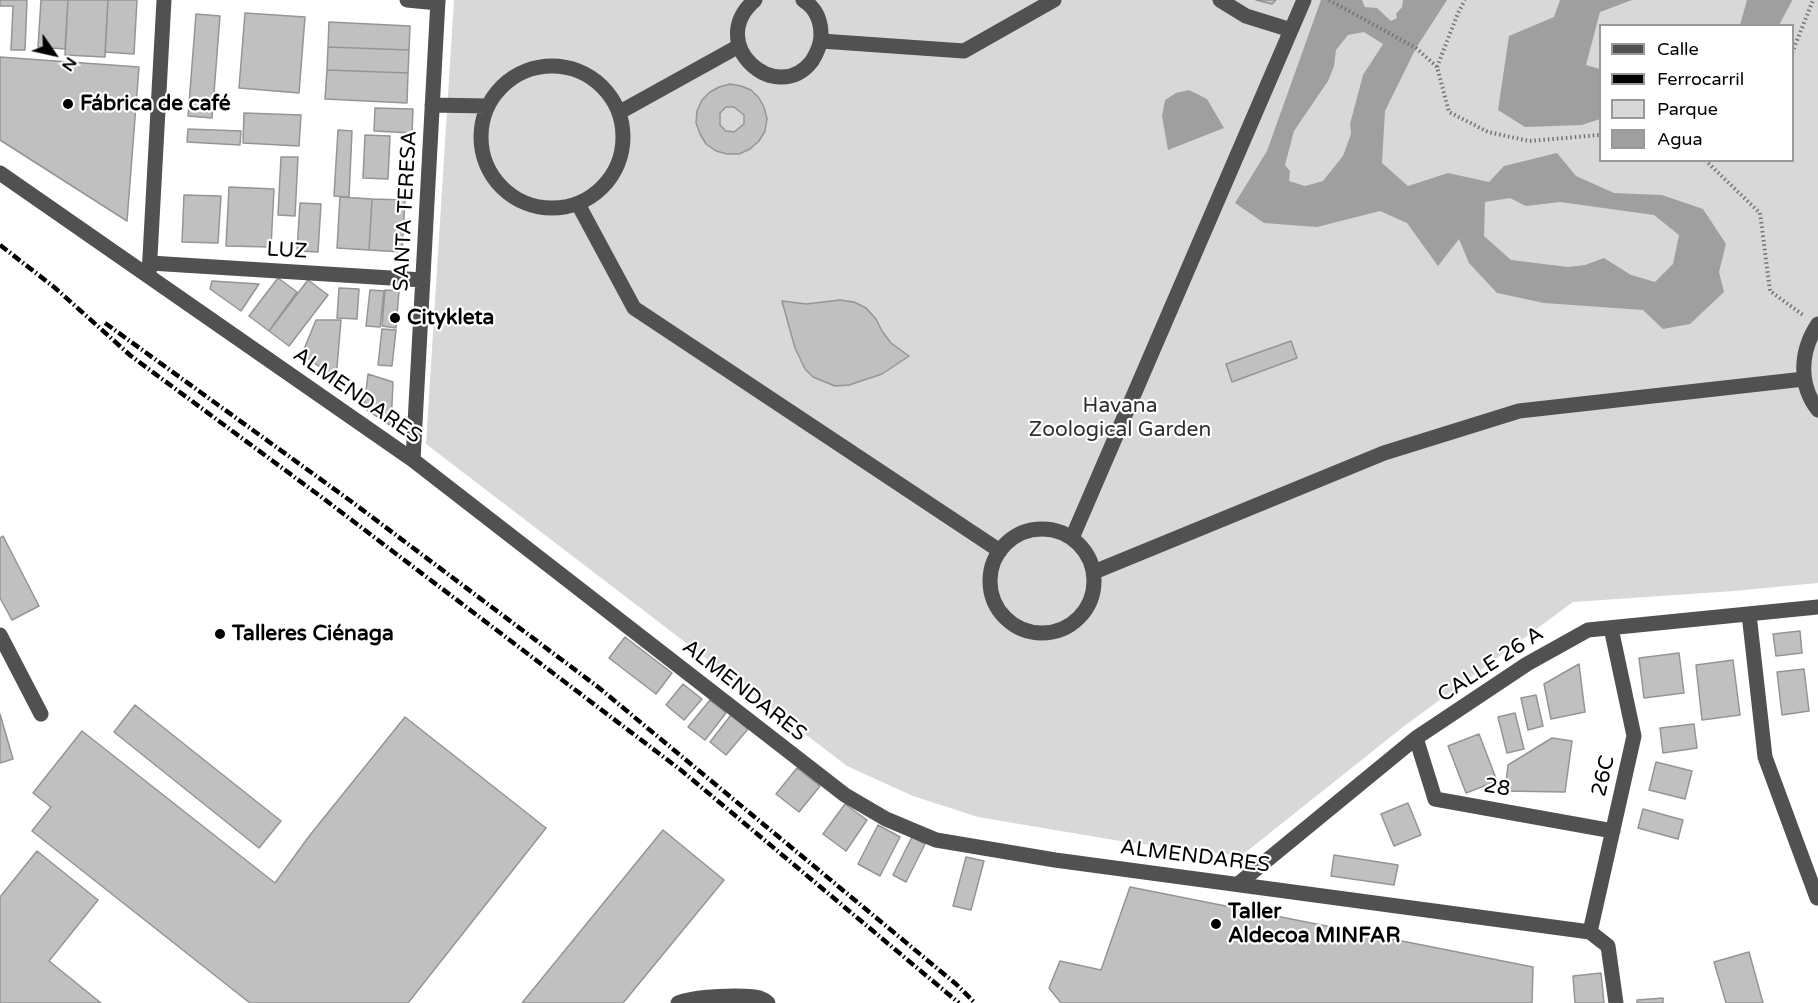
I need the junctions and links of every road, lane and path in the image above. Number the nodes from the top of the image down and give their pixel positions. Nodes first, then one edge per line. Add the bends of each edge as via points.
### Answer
1 (164, 0) edge
2 (407, 0) edge
3 (755, 0) edge
4 (803, 0) edge
5 (1053, 0) edge
6 (1220, 0) edge
7 (1304, 0) edge
8 (1329, 0) edge
9 (1466, 0) edge
10 (1813, 0) edge
11 (438, 1) edge
12 (1291, 30) junction
13 (821, 41) junction
14 (739, 46) junction
15 (1794, 48) edge
16 (1437, 67) junction
17 (432, 105) junction
18 (487, 106) junction
19 (620, 112) junction
20 (1599, 135) edge
21 (1707, 162) edge
22 (0, 173) edge
23 (578, 204) junction
24 (149, 269) junction
25 (423, 280) junction
26 (1817, 325) edge
27 (1804, 379) junction
28 (1818, 410) edge
29 (413, 460) junction
30 (1072, 538) junction
31 (1000, 551) junction
32 (1094, 572) junction
33 (1818, 607) edge
34 (1749, 614) junction
35 (1611, 628) junction
36 (0, 634) edge
37 (41, 714) dead end
38 (1416, 738) junction
39 (1613, 831) junction
40 (1238, 884) junction
41 (1817, 898) edge
42 (1590, 932) junction
43 (678, 1003) edge
44 (768, 1003) edge
45 (1616, 1003) edge

1 - 24 street
2 - 11 street
3 - 14 street via 740,19
4 - 13 street via 816,13
5 - 13 street via 964,51
6 - 12 street via 1246,16
7 - 12 street
8 - 16 path via 1416,48
9 - 16 path
10 - 15 path
11 - 17 street, SANTA TERESA
12 - 30 street
13 - 14 street via 808,66 782,77 755,69
14 - 19 street
16 - 20 path via 1449,112 1488,132 1529,141
17 - 18 street
17 - 25 street, SANTA TERESA
18 - 19 street via 502,86 521,72 544,65 568,66 591,75 609,92
18 - 23 street via 481,129 482,153 492,176 508,194 530,205 554,208
19 - 23 street via 624,134 621,156 612,177 597,193
21 - 26 path via 1760,213 1770,291
22 - 24 street, ALMENDARES
23 - 31 street via 634,308
24 - 25 street, LUZ
24 - 29 street, ALMENDARES
25 - 29 street, SANTA TERESA
26 - 27 street via 1803,360
27 - 28 street via 1811,402
27 - 32 street via 1519,411 1384,453
29 - 40 street, ALMENDARES via 845,795 886,819 936,840
30 - 31 street via 1053,530 1033,530 1020,534
30 - 32 street via 1090,559
31 - 32 street via 990,577 995,603 1012,624 1038,633 1065,628 1081,616 1092,598
33 - 34 street, CALLE 26 A
34 - 35 street, CALLE 26 A
34 - 41 street via 1765,757
35 - 38 street, CALLE 26 A via 1588,630 1527,664
35 - 39 street, 26C via 1634,736
36 - 37 street
38 - 39 street, 28 via 1435,799
38 - 40 street, CALLE 26 A
39 - 42 street, 26C
40 - 42 street, ALMENDARES
42 - 45 street via 1608,946
43 - 44 street via 714,996 761,998

